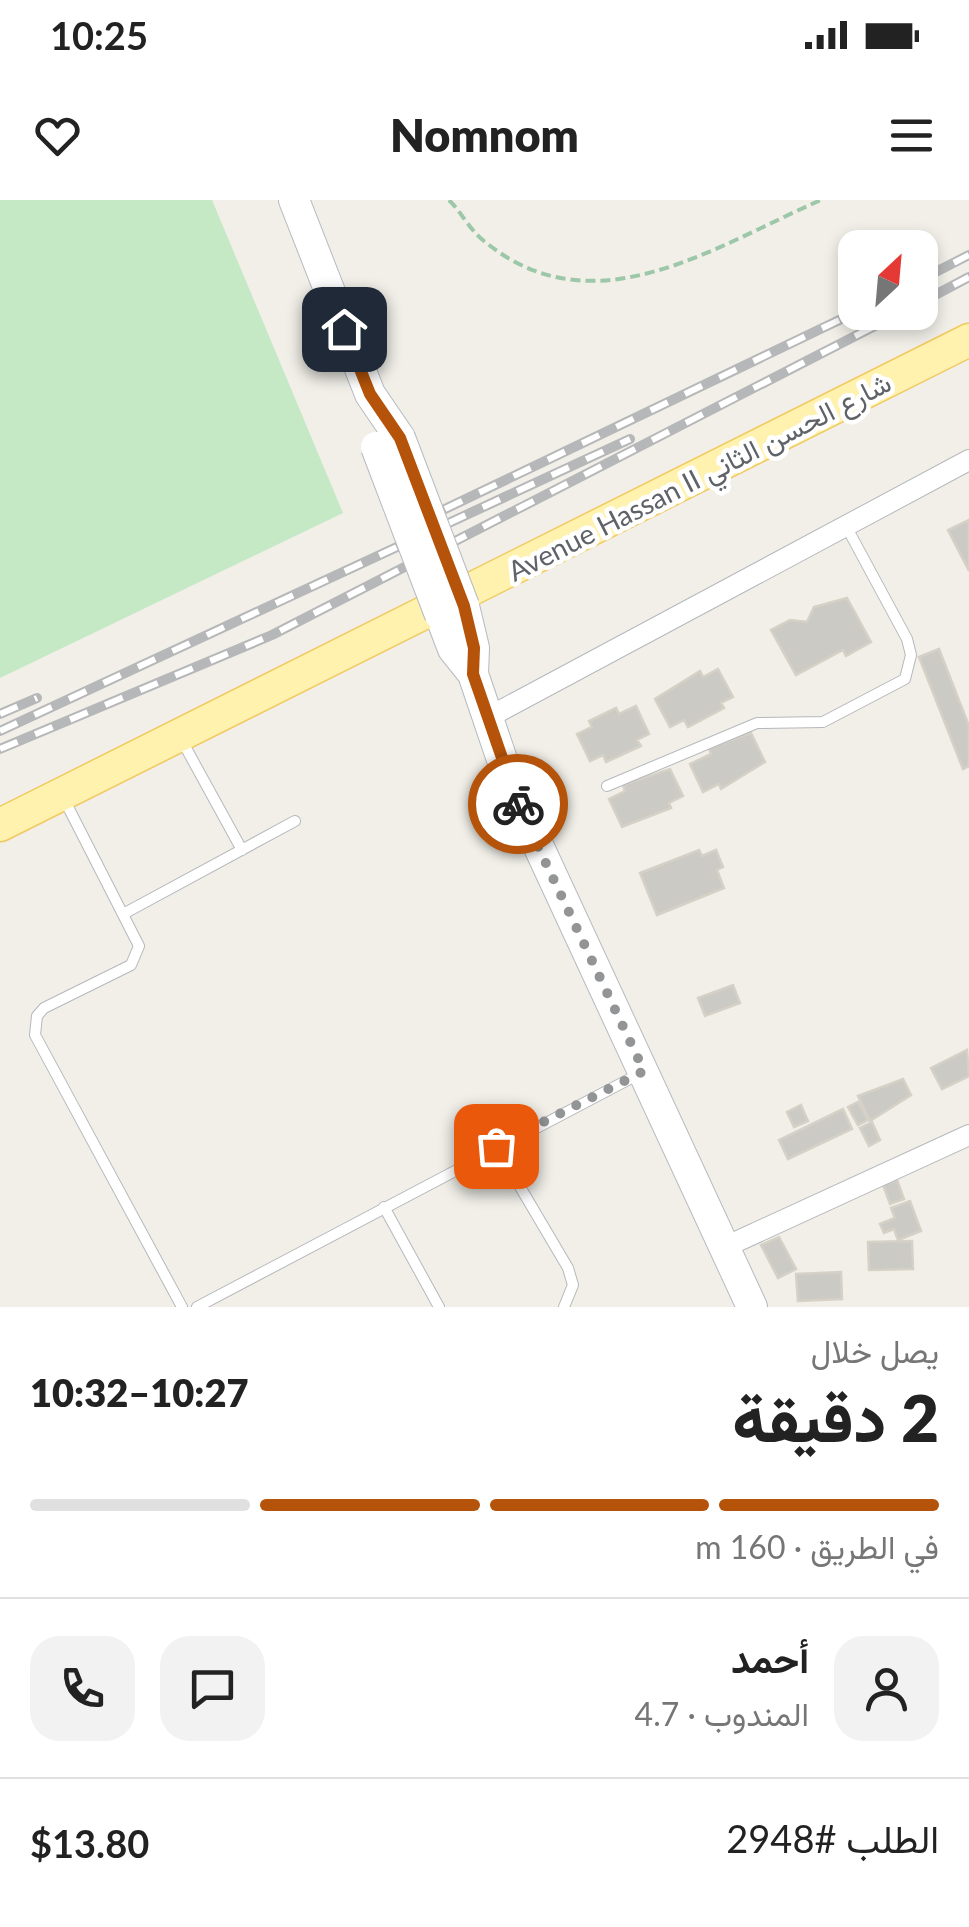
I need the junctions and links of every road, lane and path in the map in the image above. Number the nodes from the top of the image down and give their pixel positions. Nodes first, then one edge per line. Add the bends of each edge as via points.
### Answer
1 (294, 200) edge
2 (449, 200) edge
3 (821, 200) edge
4 (969, 340) edge
5 (969, 460) edge
6 (846, 525) junction
7 (488, 718) junction
8 (180, 738) junction
9 (607, 786) dead end
10 (62, 796) junction
11 (295, 822) dead end
12 (0, 826) edge
13 (242, 850) junction
14 (125, 913) junction
15 (644, 1071) junction
16 (969, 1135) edge
17 (496, 1146) junction
18 (384, 1207) junction
19 (725, 1246) junction
20 (182, 1307) edge
21 (198, 1307) edge
22 (438, 1307) edge
23 (564, 1307) edge
24 (752, 1307) edge

1 - 7 main road, bridge via 452,610 453,649 473,674
2 - 3 path via 483,240 516,262 552,277 596,283 640,279
4 - 8 main road, Avenue Hassan II شارع الحسن الثاني
5 - 6 street
6 - 7 street
6 - 9 lane via 907,639 905,680 823,722 746,726
7 - 15 main road via 554,886
8 - 10 main road, Avenue Hassan II شارع الحسن الثاني
8 - 13 lane
10 - 12 main road, Avenue Hassan II شارع الحسن الثاني
10 - 14 lane
11 - 13 lane
13 - 14 lane
14 - 20 lane via 137,937 137,957 44,1008 36,1016 35,1035
15 - 17 lane
15 - 19 main road
16 - 19 street
17 - 18 lane
17 - 23 lane via 568,1268 573,1285
18 - 21 lane
18 - 22 lane
19 - 24 main road

